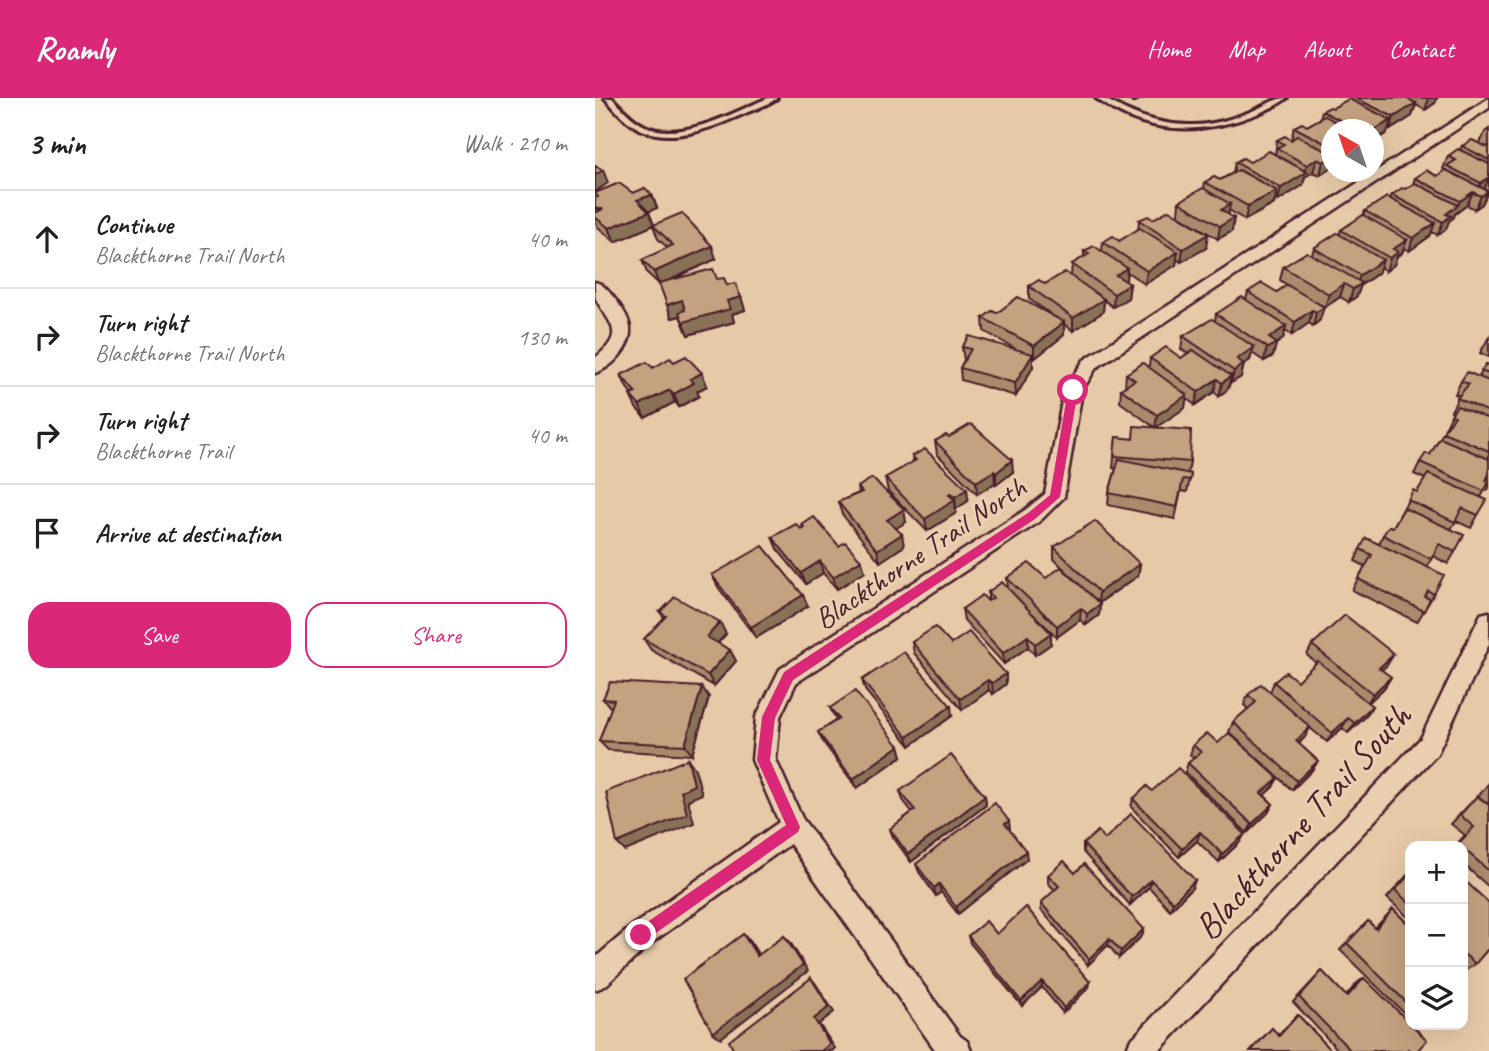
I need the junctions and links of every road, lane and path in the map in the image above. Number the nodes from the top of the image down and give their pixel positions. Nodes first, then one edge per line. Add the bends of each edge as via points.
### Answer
1 (608, 98) edge
2 (774, 98) edge
3 (1099, 98) edge
4 (1284, 98) edge
5 (1489, 102) edge
6 (595, 287) edge
7 (595, 367) edge
8 (1489, 621) edge
9 (793, 827) junction
10 (595, 976) edge
11 (957, 1051) edge
12 (1140, 1051) edge

1 - 2 lane via 642,128 667,134 705,126
3 - 4 lane via 1137,119 1202,127 1229,124
5 - 9 street, Blackthorne Trail North via 1090,365 1073,390 1055,497 789,676 768,717 764,760
6 - 7 street via 618,311 623,326 617,345
8 - 12 street, Blackthorne Trail South via 1429,746
9 - 10 street via 641,935
9 - 11 street

